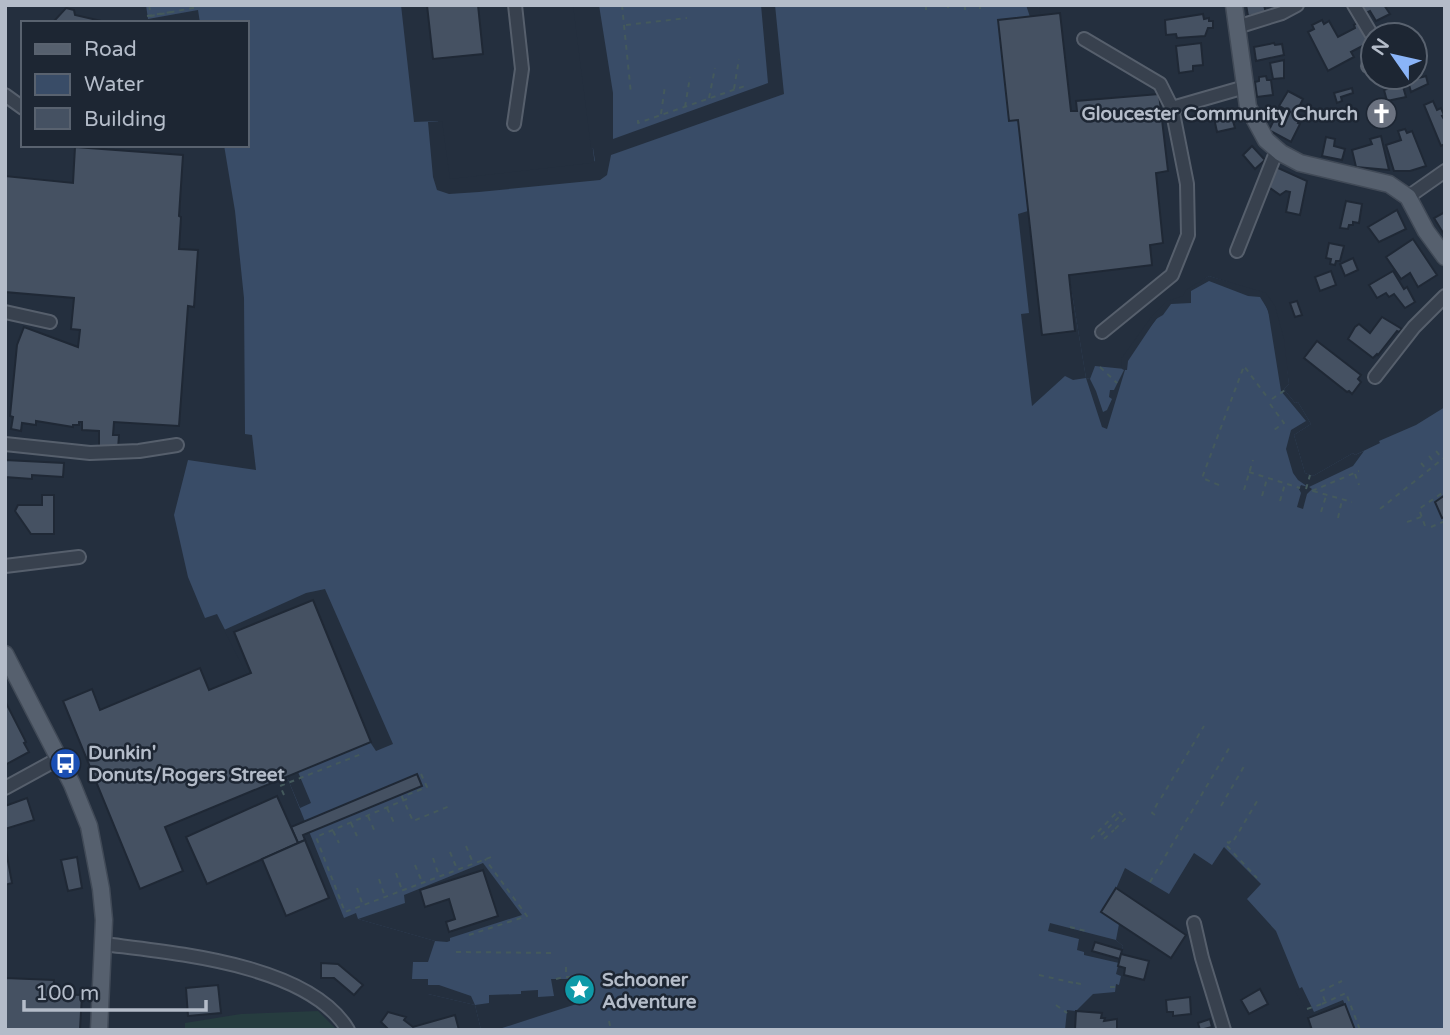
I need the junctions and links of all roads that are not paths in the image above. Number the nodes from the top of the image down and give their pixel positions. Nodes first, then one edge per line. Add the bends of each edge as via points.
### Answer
1 (515, 5) edge
2 (1234, 5) edge
3 (1297, 5) edge
4 (1354, 5) edge
5 (1364, 21) edge
6 (1237, 27) junction
7 (1084, 39) dead end
8 (1245, 87) junction
9 (5, 95) edge
10 (21, 106) edge
11 (1172, 108) junction
12 (514, 124) dead end
13 (1277, 150) junction
14 (1445, 171) edge
15 (1408, 197) junction
16 (1237, 251) dead end
17 (1445, 257) edge
18 (1445, 296) edge
19 (5, 312) edge
20 (50, 322) dead end
21 (1102, 332) dead end
22 (1375, 377) dead end
23 (5, 444) edge
24 (177, 445) dead end
25 (79, 557) dead end
26 (5, 566) edge
27 (5, 654) edge
28 (58, 759) junction
29 (5, 788) edge
30 (1194, 923) dead end
31 (104, 944) junction
32 (100, 1030) edge
33 (348, 1030) edge
34 (1224, 1030) edge

1 - 12 street via 522,69
2 - 6 main road
3 - 6 street
4 - 5 street
6 - 8 main road
7 - 11 street via 1160,83
8 - 11 street
8 - 13 main road via 1248,107 1266,140
9 - 10 street
11 - 21 street via 1186,184 1188,234 1172,275
13 - 15 main road via 1300,163 1389,184
13 - 16 street
14 - 15 street
15 - 17 main road
18 - 22 street
19 - 20 street
23 - 24 street via 90,453
25 - 26 street
27 - 28 main road
28 - 29 street
28 - 31 main road via 89,826 101,889
30 - 34 street
31 - 32 main road
31 - 33 street via 201,956 253,971 320,1000

